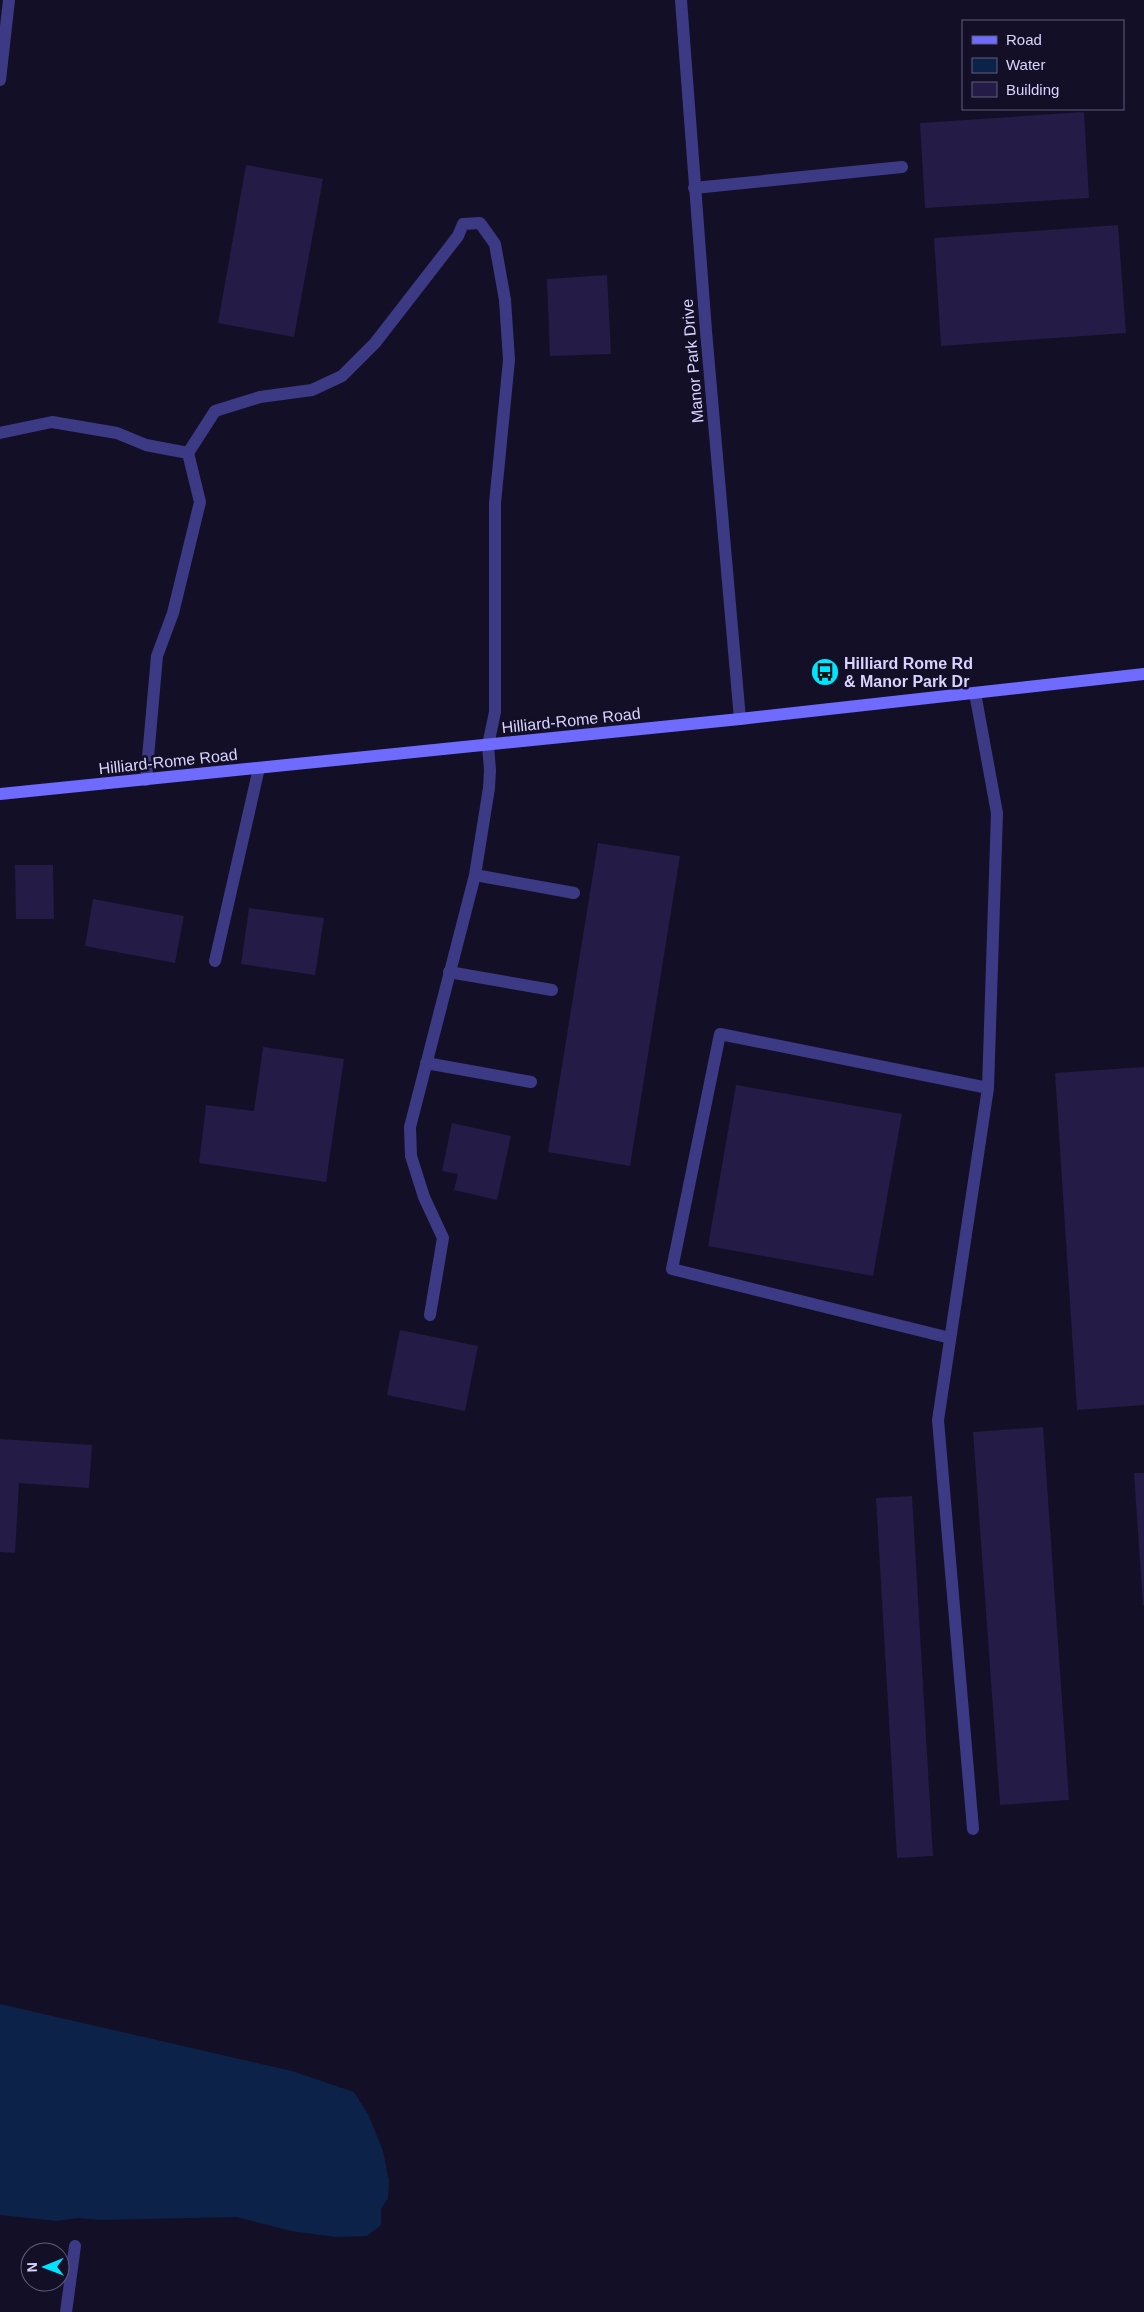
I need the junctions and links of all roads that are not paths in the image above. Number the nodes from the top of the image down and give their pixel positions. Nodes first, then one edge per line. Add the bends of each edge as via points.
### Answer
1 (9, 0) edge
2 (681, 0) edge
3 (0, 80) edge
4 (902, 167) dead end
5 (694, 188) junction
6 (0, 433) edge
7 (188, 453) junction
8 (1144, 674) edge
9 (975, 693) junction
10 (740, 719) junction
11 (488, 745) junction
12 (259, 768) junction
13 (146, 780) junction
14 (0, 794) edge
15 (475, 875) junction
16 (574, 893) dead end
17 (214, 961) dead end
18 (449, 972) junction
19 (552, 990) dead end
20 (426, 1063) junction
21 (531, 1082) dead end
22 (988, 1088) junction
23 (430, 1315) dead end
24 (950, 1338) junction
25 (973, 1829) dead end
26 (75, 2246) dead end
27 (66, 2312) edge

1 - 3 street
2 - 5 street, Manor Park Drive
4 - 5 street
5 - 10 street, Manor Park Drive
6 - 7 street via 52,422 116,433 146,446
7 - 11 street via 215,410 260,397 312,390 342,376 375,343 458,236 463,224 480,223 495,244 506,300 509,360 495,503 495,712
7 - 13 street via 200,502 173,613 156,656
8 - 9 main road, Hilliard-Rome Road
9 - 10 main road, Hilliard-Rome Road
9 - 22 street via 998,813
10 - 11 main road, Hilliard-Rome Road
11 - 12 main road, Hilliard-Rome Road
11 - 15 street via 490,770
12 - 13 main road, Hilliard-Rome Road
12 - 17 street
13 - 14 main road, Hilliard-Rome Road
15 - 16 street
15 - 18 street
18 - 19 street
18 - 20 street
20 - 21 street
20 - 23 street via 410,1127 411,1156 424,1197 443,1238
22 - 24 street
22 - 24 street via 720,1034 672,1269
24 - 25 street via 938,1420
26 - 27 street

